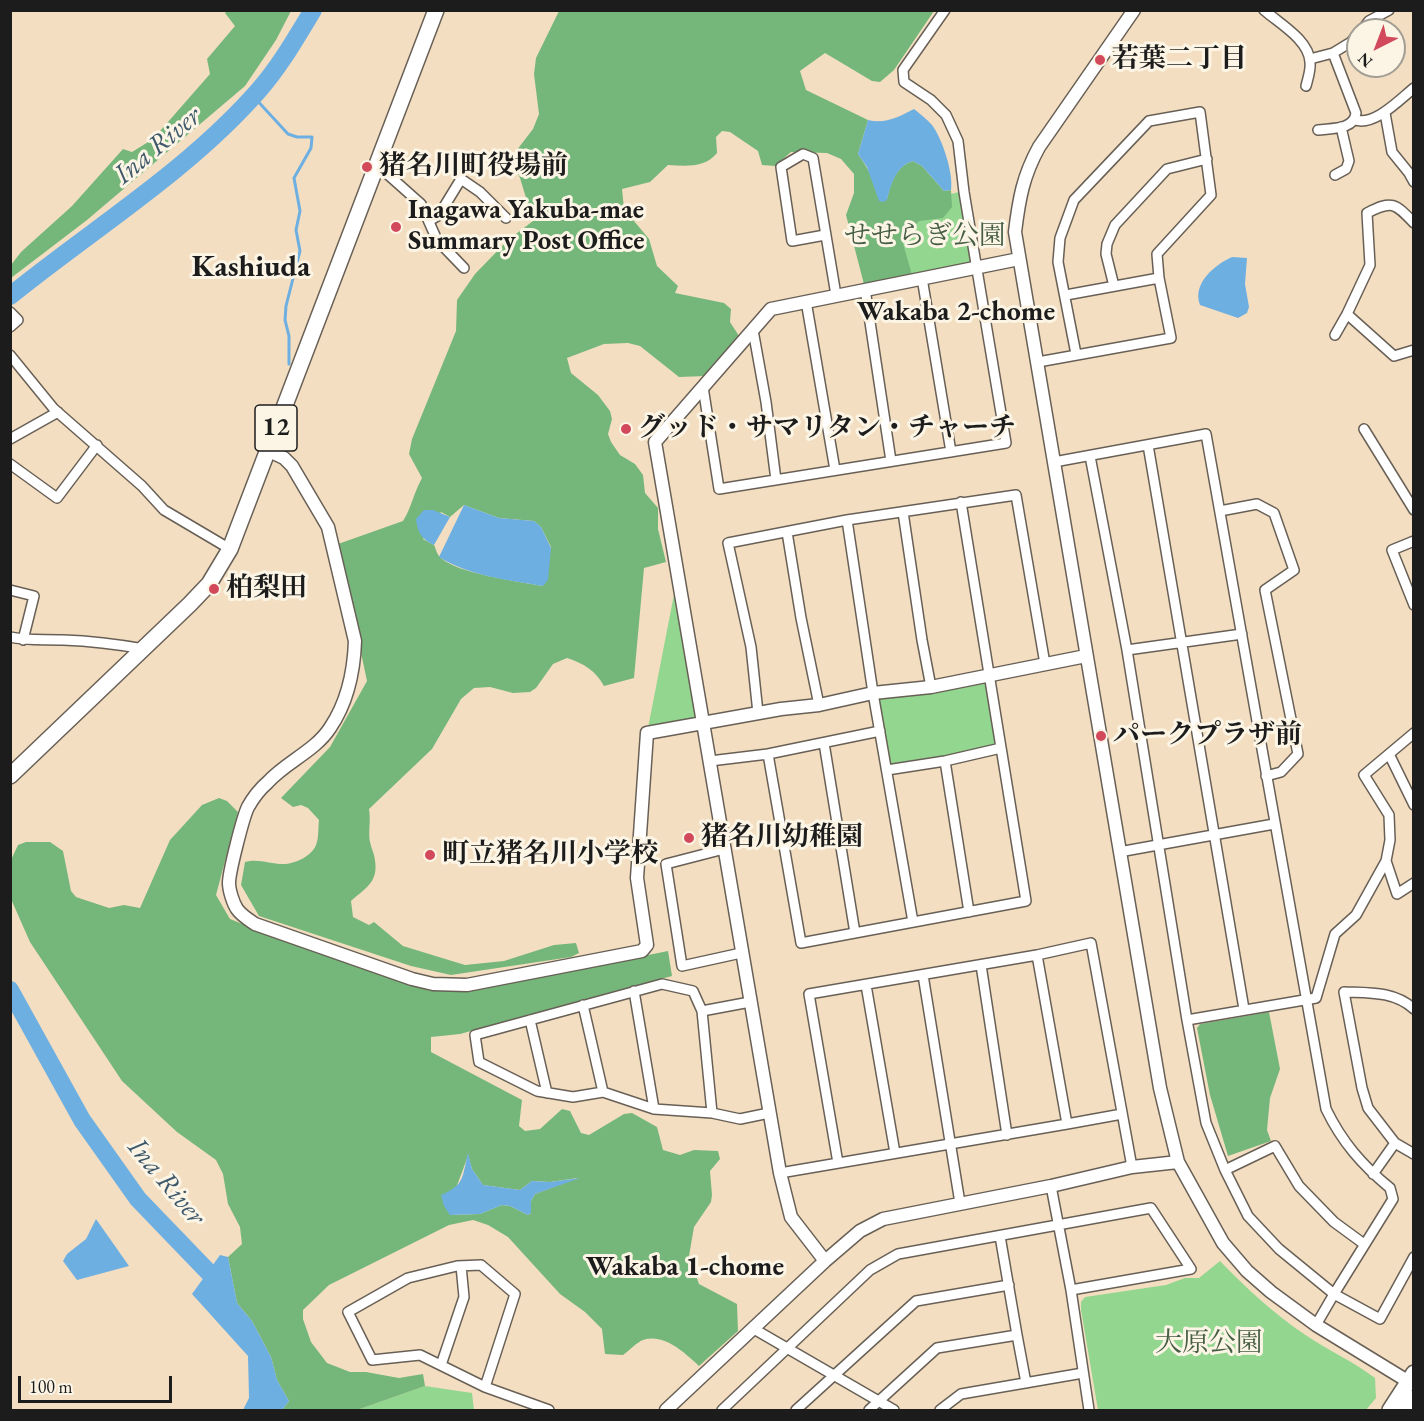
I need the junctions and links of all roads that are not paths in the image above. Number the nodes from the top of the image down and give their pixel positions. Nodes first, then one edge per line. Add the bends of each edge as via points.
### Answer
1 (436, 10) edge
2 (945, 10) edge
3 (1134, 10) edge
4 (1264, 10) edge
5 (1389, 10) edge
6 (1374, 18) edge
7 (1346, 45) edge
8 (1333, 53) junction
9 (1310, 59) junction
10 (1306, 86) dead end
11 (1413, 88) edge
12 (1384, 112) junction
13 (1355, 120) junction
14 (1341, 127) junction
15 (1318, 130) dead end
16 (1207, 159) junction
17 (376, 164) junction
18 (1335, 175) dead end
19 (1413, 182) edge
20 (506, 218) dead end
21 (429, 221) junction
22 (1413, 223) edge
23 (825, 235) junction
24 (1018, 259) junction
25 (977, 267) junction
26 (464, 268) dead end
27 (922, 278) junction
28 (1159, 278) junction
29 (1114, 286) junction
30 (865, 290) junction
31 (1066, 295) junction
32 (836, 296) junction
33 (806, 302) junction
34 (10, 312) edge
35 (1347, 314) junction
36 (14, 323) edge
37 (753, 330) junction
38 (1335, 335) dead end
39 (1413, 350) edge
40 (1076, 354) junction
41 (10, 355) edge
42 (1038, 362) junction
43 (703, 387) junction
44 (58, 412) junction
45 (1364, 429) dead end
46 (10, 439) edge
47 (97, 445) junction
48 (1148, 445) junction
49 (267, 450) junction
50 (951, 452) junction
51 (1090, 456) junction
52 (891, 461) junction
53 (1054, 462) junction
54 (10, 464) edge
55 (835, 470) junction
56 (776, 480) junction
57 (961, 502) junction
58 (1413, 510) edge
59 (1220, 511) junction
60 (903, 512) junction
61 (847, 520) junction
62 (788, 532) junction
63 (1413, 541) edge
64 (230, 549) junction
65 (10, 591) edge
66 (1413, 604) edge
67 (1242, 634) junction
68 (10, 637) edge
69 (23, 640) junction
70 (1180, 642) junction
71 (144, 649) junction
72 (1127, 650) junction
73 (1086, 656) junction
74 (1045, 664) junction
75 (989, 676) junction
76 (932, 687) junction
77 (873, 693) junction
78 (819, 705) junction
79 (758, 713) junction
80 (704, 723) junction
81 (880, 731) junction
82 (1413, 733) edge
83 (824, 743) junction
84 (1001, 748) junction
85 (768, 754) junction
86 (1389, 754) junction
87 (710, 761) junction
88 (945, 761) junction
89 (887, 770) junction
90 (10, 776) edge
91 (1266, 776) junction
92 (1413, 805) edge
93 (1274, 824) junction
94 (1215, 834) junction
95 (1159, 844) junction
96 (724, 849) junction
97 (1119, 852) junction
98 (1386, 861) junction
99 (1413, 883) edge
100 (969, 912) junction
101 (913, 922) junction
102 (855, 933) junction
103 (741, 953) junction
104 (1037, 955) junction
105 (981, 965) junction
106 (922, 975) junction
107 (866, 985) junction
108 (634, 991) junction
109 (1306, 1000) junction
110 (750, 1002) junction
111 (583, 1005) junction
112 (1244, 1009) junction
113 (1413, 1009) edge
114 (702, 1011) junction
115 (530, 1020) junction
116 (1187, 1020) junction
117 (603, 1092) junction
118 (547, 1093) junction
119 (654, 1109) junction
120 (712, 1113) junction
121 (769, 1113) junction
122 (1122, 1114) junction
123 (1067, 1125) junction
124 (1006, 1135) junction
125 (1395, 1143) junction
126 (952, 1144) junction
127 (895, 1153) junction
128 (1413, 1154) edge
129 (1178, 1161) junction
130 (838, 1163) junction
131 (1132, 1167) junction
132 (1225, 1170) junction
133 (780, 1173) junction
134 (1372, 1174) junction
135 (1051, 1186) junction
136 (960, 1203) junction
137 (1058, 1224) junction
138 (1000, 1236) junction
139 (1364, 1244) junction
140 (1413, 1257) edge
141 (825, 1261) junction
142 (461, 1266) junction
143 (1009, 1285) junction
144 (1071, 1290) junction
145 (1334, 1294) junction
146 (1316, 1325) junction
147 (754, 1329) junction
148 (1017, 1335) junction
149 (788, 1348) junction
150 (441, 1365) junction
151 (1083, 1373) junction
152 (833, 1376) junction
153 (1412, 1380) edge
154 (1026, 1383) junction
155 (485, 1387) junction
156 (1413, 1398) edge
157 (878, 1401) junction
158 (549, 1410) edge
159 (666, 1410) edge
160 (722, 1410) edge
161 (796, 1410) edge
162 (869, 1410) edge
163 (894, 1410) edge
164 (940, 1410) edge
165 (1089, 1410) edge
166 (1390, 1410) edge
167 (1404, 1410) edge

1 - 17 main road, 12
2 - 25 street via 903,70 904,82 946,115 958,141
3 - 24 street via 1031,162 1020,192 1015,232
4 - 9 street via 1298,38
5 - 6 street
7 - 8 street
8 - 9 street
8 - 13 street via 1356,113
9 - 10 street
11 - 12 street
12 - 13 street via 1362,122
12 - 19 street via 1392,152
13 - 14 street
14 - 15 street
14 - 18 street via 1349,161 1346,169
16 - 28 street via 1211,195 1157,254
16 - 29 street via 1167,169 1115,225 1106,254
16 - 31 street via 1200,112 1149,121 1074,200 1060,238 1058,262
17 - 21 street via 421,204
17 - 49 main road, 12
20 - 21 street via 461,179 439,215
21 - 26 street via 438,240
22 - 35 street via 1391,204 1367,213 1370,265
23 - 23 street via 813,158 803,154 781,167 792,241
23 - 32 street
24 - 25 street
24 - 42 street
25 - 27 street
25 - 50 street via 1006,443
27 - 30 street
27 - 50 street
28 - 29 street
28 - 40 street via 1171,338
29 - 31 street
30 - 32 street
30 - 52 street
31 - 40 street
32 - 33 street
33 - 37 street via 771,309
33 - 55 street
34 - 36 street
35 - 38 street
35 - 39 street via 1394,356
37 - 43 street
37 - 56 street
40 - 42 street
41 - 44 street
42 - 53 street
43 - 56 street via 719,489
43 - 80 street via 655,442
44 - 46 street
44 - 47 street
45 - 58 street
47 - 54 street via 57,498
47 - 64 street via 164,510
48 - 51 street
48 - 59 street via 1206,434
48 - 70 street
49 - 64 main road, 12
49 - 80 street via 291,466 328,527 356,641 351,679 329,731 267,782 247,809 229,883 237,909 255,924 412,979 448,985 467,985 642,951 648,945 637,878 647,734
50 - 52 street
51 - 53 street
51 - 72 street
52 - 55 street
53 - 73 street
55 - 56 street
57 - 60 street
57 - 74 street via 1016,495
57 - 75 street
59 - 67 street
59 - 91 street via 1257,504 1274,513 1294,570 1265,590 1298,754 1281,772
60 - 61 street
60 - 76 street
61 - 62 street
61 - 77 street
62 - 78 street
62 - 79 street via 728,543 751,646
63 - 66 street via 1392,550
64 - 71 main road, 12 via 209,584
65 - 69 street via 34,596
67 - 70 street
67 - 91 street
68 - 69 street
69 - 71 street via 100,641
70 - 72 street
70 - 94 street
71 - 90 main road, 12
72 - 95 street
73 - 74 street
73 - 97 street
74 - 75 street
75 - 76 street
75 - 84 street
76 - 77 street
77 - 78 street
77 - 81 street
78 - 79 street
79 - 80 street
80 - 87 street
81 - 83 street
81 - 89 street
82 - 86 street
83 - 85 street
83 - 102 street
84 - 88 street
84 - 100 street via 1026,901
85 - 87 street
85 - 102 street via 801,943
86 - 92 street
86 - 98 street via 1364,775 1389,815
87 - 96 street
88 - 89 street
88 - 100 street
89 - 101 street
91 - 93 street
93 - 94 street
93 - 109 street
94 - 95 street
94 - 112 street
95 - 97 street
95 - 116 street
96 - 103 street
96 - 103 street via 666,864 682,966
97 - 129 street via 1160,1088
98 - 99 street via 1397,894
98 - 109 street via 1356,915 1335,934 1316,998
100 - 101 street
101 - 102 street
103 - 110 street
104 - 105 street
104 - 122 street via 1091,943
104 - 123 street
105 - 106 street
105 - 124 street
106 - 107 street
106 - 126 street
107 - 127 street
107 - 130 street via 809,994
108 - 111 street
108 - 114 street via 662,984 693,991
108 - 119 street
109 - 112 street
109 - 134 street via 1326,1109 1344,1142
110 - 114 street
110 - 121 street
111 - 115 street
111 - 117 street
112 - 116 street
113 - 125 street via 1395,997 1344,992 1368,1107
114 - 120 street
115 - 118 street
115 - 118 street via 475,1035 480,1062
116 - 132 street via 1206,1123
117 - 118 street via 573,1097
117 - 119 street
119 - 120 street
120 - 121 street via 740,1119
121 - 133 street
122 - 123 street
122 - 131 street
123 - 124 street
124 - 126 street
125 - 128 street
125 - 134 street
126 - 127 street
126 - 136 street
127 - 130 street
129 - 131 street
129 - 146 street via 1223,1243 1271,1292
130 - 133 street
131 - 135 street
132 - 139 street via 1275,1146 1299,1186 1334,1222
132 - 145 street via 1248,1216 1279,1249
133 - 141 street via 791,1217
134 - 139 street via 1390,1188 1393,1199
135 - 136 street
135 - 137 street
136 - 141 street via 883,1219
137 - 138 street
137 - 144 street
137 - 144 street via 1151,1208 1191,1269
138 - 143 street
138 - 149 street via 898,1254 870,1270
139 - 145 street
140 - 145 street via 1380,1319
141 - 147 street
142 - 150 street via 464,1297
142 - 150 street via 408,1278 348,1312 372,1360 420,1355
142 - 155 street via 481,1265 515,1294
143 - 148 street
143 - 152 street via 916,1301
144 - 151 street
145 - 146 street
146 - 153 street
147 - 149 street
147 - 159 street
148 - 154 street
148 - 157 street via 937,1348
149 - 152 street
149 - 160 street
150 - 155 street
151 - 154 street
151 - 165 street
152 - 157 street
152 - 161 street
153 - 166 main road
154 - 164 street via 961,1394
155 - 158 street
156 - 167 main road
157 - 162 street
157 - 163 street

